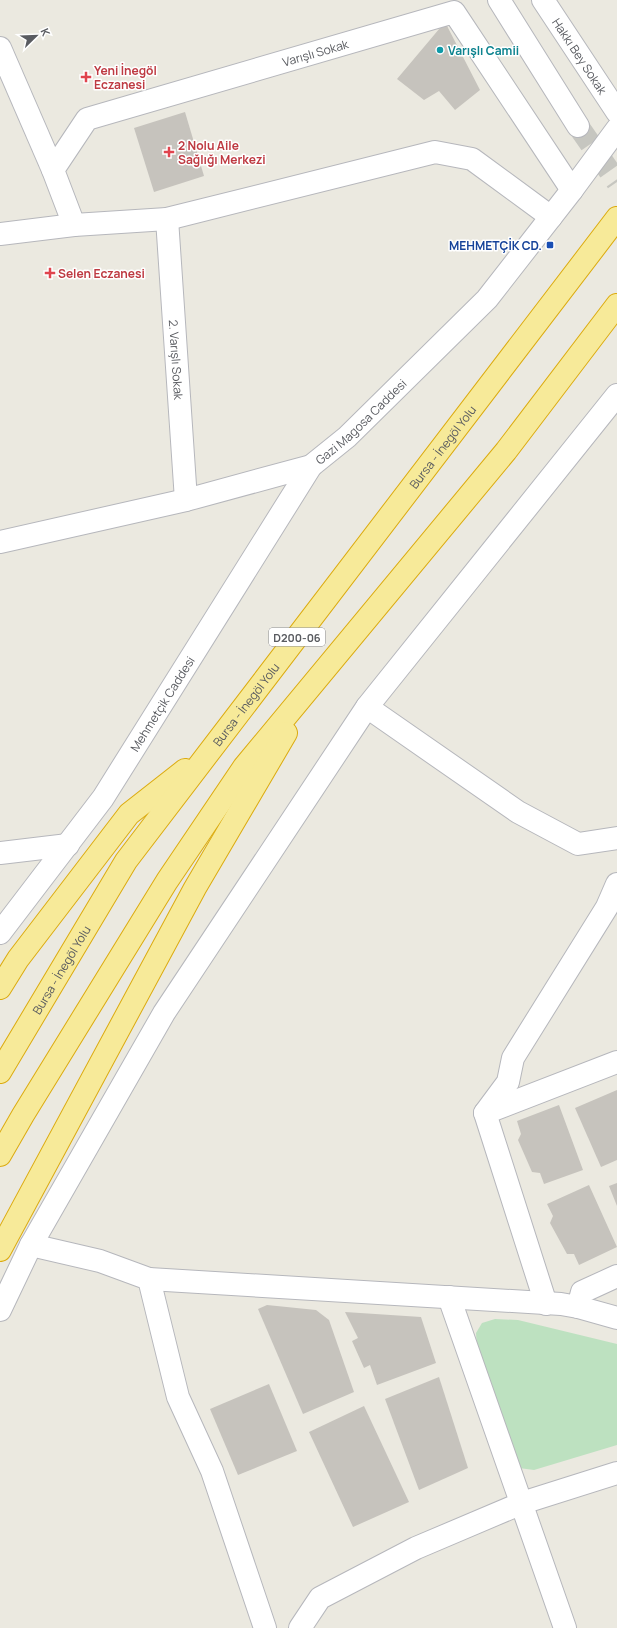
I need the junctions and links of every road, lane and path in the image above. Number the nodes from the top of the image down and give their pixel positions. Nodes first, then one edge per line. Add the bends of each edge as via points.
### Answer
1 (499, 0) edge
2 (543, 0) edge
3 (0, 48) edge
4 (617, 112) edge
5 (578, 126) tunnel mouth
6 (617, 129) edge
7 (53, 170) junction
8 (572, 190) junction
9 (551, 217) junction
10 (617, 218) edge
11 (167, 219) junction
12 (74, 225) junction
13 (0, 234) edge
14 (617, 305) edge
15 (617, 395) edge
16 (311, 466) junction
17 (186, 500) junction
18 (0, 542) edge
19 (320, 674) junction
20 (367, 708) junction
21 (210, 751) junction
22 (617, 838) edge
23 (68, 844) junction
24 (0, 853) edge
25 (617, 884) edge
26 (0, 933) edge
27 (0, 988) edge
28 (617, 1062) edge
29 (0, 1072) edge
30 (485, 1113) junction
31 (0, 1155) edge
32 (31, 1245) junction
33 (0, 1250) edge
34 (617, 1276) edge
35 (149, 1278) junction
36 (449, 1298) junction
37 (546, 1304) junction
38 (578, 1307) junction
39 (0, 1310) edge
40 (617, 1318) edge
41 (617, 1473) edge
42 (522, 1502) junction
43 (265, 1628) edge
44 (300, 1628) edge
45 (565, 1628) edge

1 - 5 street
2 - 4 street, Hakkı Bey Sokak
3 - 7 street
6 - 8 street, Gazi Magosa Caddesi
7 - 8 street, Varışlı Sokak via 87,119 454,12
7 - 12 street
8 - 9 street, Gazi Magosa Caddesi
9 - 11 street via 472,159 434,152
9 - 16 street, Gazi Magosa Caddesi via 487,299 347,437
10 - 21 highway, Bursa - İnegöl Yolu / D200-06
11 - 12 street
11 - 17 street, 2. Varışlı Sokak
12 - 13 street
14 - 19 highway, D200-06 via 506,452
15 - 20 street
16 - 17 street, Gazi Magosa Caddesi
16 - 23 street, Mehmetçik Caddesi via 103,798
17 - 18 street, Gazi Magosa Caddesi
19 - 31 highway, D200-06 via 244,767 172,874
19 - 33 highway via 195,888
20 - 22 street via 518,812 578,844
20 - 32 street via 164,1013
21 - 27 highway via 129,814 18,959
21 - 29 highway, Bursa - İnegöl Yolu / D200-06 via 126,861
23 - 24 street
23 - 26 street, Mehmetçik Caddesi
25 - 30 street via 607,907 513,1058 508,1082
28 - 30 street
30 - 37 street
32 - 35 street via 100,1261
32 - 39 street
34 - 38 street via 582,1292
35 - 36 street
35 - 43 street via 178,1397 212,1471
36 - 37 street
36 - 42 street
37 - 38 street
38 - 40 street
41 - 42 street
42 - 44 street via 416,1548 320,1598
42 - 45 street

